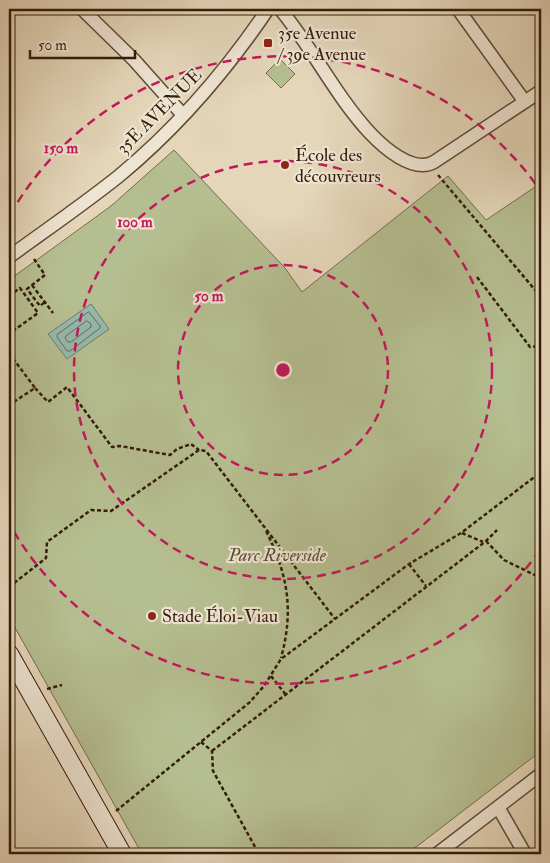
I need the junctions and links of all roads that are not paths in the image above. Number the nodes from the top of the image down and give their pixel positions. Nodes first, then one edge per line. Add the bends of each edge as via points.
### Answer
1 (82, 9) edge
2 (268, 9) edge
3 (280, 9) edge
4 (458, 9) edge
5 (541, 91) edge
6 (525, 102) junction
7 (183, 115) junction
8 (9, 257) edge
9 (9, 654) edge
10 (541, 774) edge
11 (498, 807) junction
12 (122, 854) edge
13 (437, 854) edge
14 (524, 854) edge

1 - 7 street
2 - 7 street, 35E AVENUE via 229,62
3 - 6 street via 370,133 390,152 408,162 424,166 434,162
4 - 6 street
5 - 6 street
7 - 8 street, 35E AVENUE via 119,175
9 - 12 street
10 - 11 street
11 - 13 street
11 - 14 street

